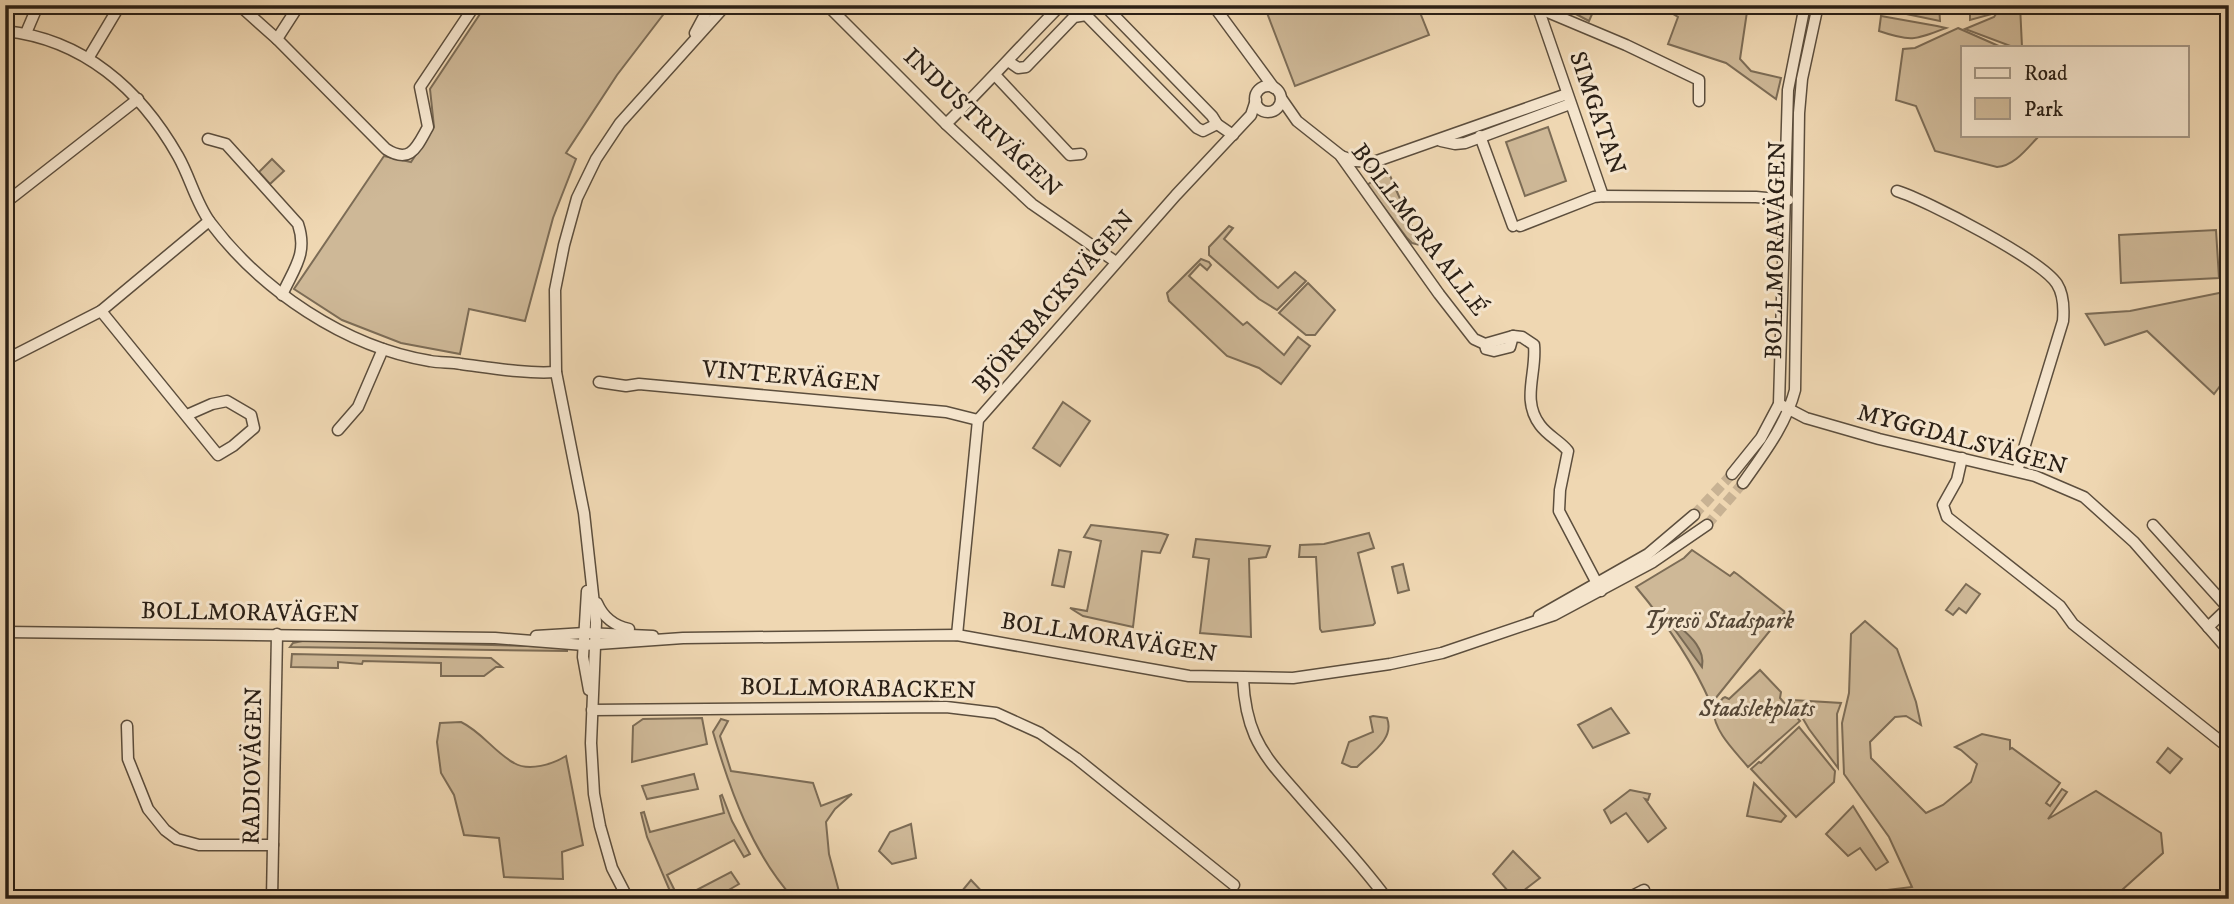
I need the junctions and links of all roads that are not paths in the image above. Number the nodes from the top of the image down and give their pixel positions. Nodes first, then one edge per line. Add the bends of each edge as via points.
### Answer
1 (38, 5) edge
2 (120, 5) edge
3 (239, 5) edge
4 (299, 5) edge
5 (475, 5) edge
6 (710, 5) edge
7 (726, 5) edge
8 (827, 5) edge
9 (1061, 5) edge
10 (1104, 5) edge
11 (1213, 5) edge
12 (1805, 5) edge
13 (1818, 5) edge
14 (1537, 7) edge
15 (5, 30) edge
16 (26, 33) junction
17 (277, 39) junction
18 (684, 51) junction
19 (89, 57) junction
20 (1007, 61) junction
21 (1256, 67) junction
22 (995, 75) junction
23 (1274, 88) junction
24 (1281, 98) junction
25 (138, 99) junction
26 (1569, 99) junction
27 (1699, 102) dead end
28 (1259, 106) junction
29 (1297, 121) junction
30 (946, 124) junction
31 (1217, 124) junction
32 (1233, 135) junction
33 (1480, 136) junction
34 (208, 139) dead end
35 (1440, 141) junction
36 (1081, 154) dead end
37 (1340, 155) junction
38 (1897, 191) dead end
39 (1603, 196) junction
40 (1784, 200) junction
41 (1798, 200) junction
42 (5, 202) edge
43 (209, 221) junction
44 (1116, 262) junction
45 (282, 295) junction
46 (101, 311) junction
47 (383, 349) junction
48 (5, 360) edge
49 (556, 372) junction
50 (599, 382) dead end
51 (1779, 404) junction
52 (1789, 411) junction
53 (187, 415) junction
54 (978, 420) junction
55 (338, 430) dead end
56 (1962, 458) junction
57 (2017, 471) junction
58 (1732, 474) tunnel mouth
59 (1743, 483) tunnel mouth
60 (1695, 515) tunnel mouth
61 (2153, 525) dead end
62 (1707, 526) tunnel mouth
63 (589, 561) junction
64 (1600, 587) junction
65 (593, 596) junction
66 (2229, 609) edge
67 (2208, 627) junction
68 (5, 632) edge
69 (277, 634) junction
70 (957, 635) junction
71 (683, 638) junction
72 (590, 639) junction
73 (2229, 650) edge
74 (1243, 679) junction
75 (592, 710) junction
76 (127, 726) dead end
77 (2229, 748) edge
78 (273, 845) junction
79 (1234, 885) dead end
80 (1644, 890) dead end
81 (272, 899) edge
82 (628, 899) edge
83 (1387, 899) edge
84 (1626, 899) edge

1 - 16 street
2 - 19 street
3 - 17 street
4 - 17 street
5 - 17 street via 420,87 428,127 413,152 399,155 386,149
6 - 18 street
7 - 18 street
8 - 30 street, INDUSTRIVÄGEN
9 - 20 street
10 - 31 street
11 - 21 street, BOLLMORA ALLÉ
12 - 40 street, BOLLMORAVÄGEN via 1788,90
13 - 41 street, BOLLMORAVÄGEN via 1802,79
14 - 26 street, SIMGATAN
14 - 27 street via 1699,80
15 - 16 street
16 - 19 street
18 - 49 street via 620,123 577,198 555,290
19 - 25 street
20 - 22 street
20 - 31 street via 1026,67 1074,17 1086,15 1198,128 1203,131
21 - 23 street, BOLLMORA ALLÉ
21 - 28 street
22 - 30 street
22 - 36 street via 1070,155
23 - 24 street, BOLLMORA ALLÉ
23 - 28 street via 1263,88
24 - 28 street via 1277,108
24 - 29 street, BOLLMORA ALLÉ
25 - 42 street
25 - 43 street via 178,155
26 - 33 street
26 - 35 street
26 - 39 street, SIMGATAN
28 - 29 street, BOLLMORA ALLÉ
28 - 32 street, BJÖRKBACKSVÄGEN
29 - 37 street, BOLLMORA ALLÉ
30 - 44 street, INDUSTRIVÄGEN via 1031,204
31 - 32 street
32 - 44 street, BJÖRKBACKSVÄGEN
33 - 35 street via 1465,144
33 - 39 street via 1516,226
34 - 45 street via 226,144 298,224 302,251
35 - 37 street via 1374,162
37 - 64 street, BOLLMORA ALLÉ via 1474,340 1485,344 1513,336 1534,345 1529,397 1533,411 1539,424 1569,451 1559,511
38 - 57 street via 2017,251 2057,284 2064,304 2063,321
39 - 40 street
40 - 41 street
40 - 51 street, BOLLMORAVÄGEN
41 - 52 street, BOLLMORAVÄGEN via 1795,377
43 - 45 street
43 - 46 street
44 - 54 street, BJÖRKBACKSVÄGEN
45 - 47 street via 315,317
46 - 48 street
46 - 53 street
47 - 49 street via 429,361
47 - 55 street via 358,407
49 - 63 street via 582,500
50 - 54 street, VINTERVÄGEN via 946,412
51 - 52 street, MYGGDALSVÄGEN
51 - 58 street, BOLLMORAVÄGEN via 1761,438
52 - 56 street, MYGGDALSVÄGEN via 1921,451
52 - 59 street, BOLLMORAVÄGEN
53 - 53 street via 218,455 254,428 251,415 227,401
54 - 70 street, BJÖRKBACKSVÄGEN
56 - 57 street, MYGGDALSVÄGEN
56 - 77 street via 1957,480 1943,505 1947,517
57 - 67 street, MYGGDALSVÄGEN via 2058,484 2100,510
60 - 64 street, BOLLMORAVÄGEN
61 - 66 street
62 - 64 street, BOLLMORAVÄGEN
63 - 65 street
63 - 72 street
64 - 74 street, BOLLMORAVÄGEN via 1521,626 1442,653 1293,678
65 - 71 street, BOLLMORAVÄGEN via 600,611 620,627
65 - 72 street
66 - 67 street
67 - 73 street, MYGGDALSVÄGEN
68 - 69 street, BOLLMORAVÄGEN
69 - 72 street, BOLLMORAVÄGEN
69 - 78 street, RADIOVÄGEN
70 - 71 street, BOLLMORAVÄGEN
70 - 74 street, BOLLMORAVÄGEN via 1189,677
71 - 72 street, BOLLMORAVÄGEN
72 - 75 street
74 - 83 street via 1250,725 1263,752
75 - 79 street, BOLLMORABACKEN via 946,707 996,713 1041,733 1076,758
75 - 82 street via 594,794 600,826
76 - 78 street via 128,759 148,809 165,830 177,839 200,845
78 - 81 street, RADIOVÄGEN
80 - 84 street

